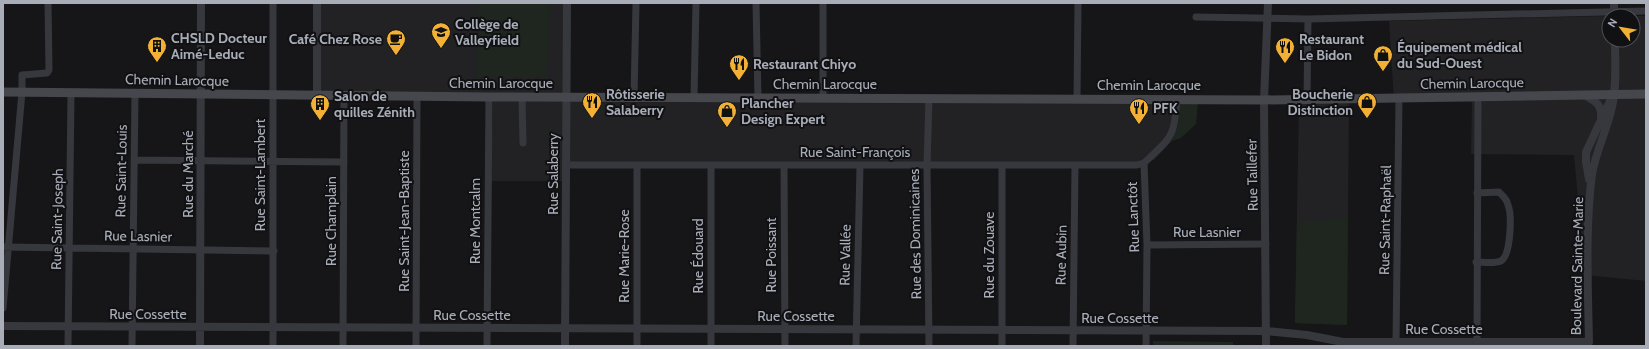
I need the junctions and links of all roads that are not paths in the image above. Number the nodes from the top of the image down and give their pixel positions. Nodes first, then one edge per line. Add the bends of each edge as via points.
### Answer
1 (48, 3) edge
2 (201, 3) edge
3 (273, 3) edge
4 (317, 3) edge
5 (567, 3) edge
6 (636, 3) edge
7 (696, 3) edge
8 (756, 3) edge
9 (823, 3) edge
10 (1078, 3) edge
11 (1268, 3) edge
12 (1601, 10) edge
13 (1196, 17) dead end
14 (1268, 19) junction
15 (1308, 19) junction
16 (1615, 48) edge
17 (3, 92) edge
18 (22, 92) junction
19 (71, 92) junction
20 (135, 93) junction
21 (201, 94) junction
22 (273, 94) junction
23 (1614, 94) junction
24 (1646, 94) edge
25 (317, 95) junction
26 (344, 95) junction
27 (1584, 95) junction
28 (417, 96) junction
29 (1478, 96) junction
30 (489, 97) junction
31 (522, 97) junction
32 (566, 97) junction
33 (634, 97) junction
34 (694, 98) junction
35 (758, 98) junction
36 (823, 98) junction
37 (929, 98) junction
38 (1399, 98) junction
39 (1076, 99) junction
40 (1308, 99) junction
41 (1177, 100) junction
42 (1264, 100) junction
43 (1601, 119) junction
44 (523, 143) dead end
45 (134, 160) junction
46 (201, 161) junction
47 (272, 161) junction
48 (344, 162) junction
49 (1144, 163) junction
50 (927, 164) junction
51 (1002, 164) junction
52 (566, 165) junction
53 (637, 165) junction
54 (711, 165) junction
55 (784, 165) junction
56 (860, 165) junction
57 (1075, 165) junction
58 (1591, 186) junction
59 (1477, 193) junction
60 (1266, 244) junction
61 (1147, 245) junction
62 (5, 247) edge
63 (69, 248) junction
64 (134, 249) junction
65 (200, 250) junction
66 (274, 251) junction
67 (1476, 262) junction
68 (3, 308) edge
69 (3, 326) edge
70 (68, 327) junction
71 (133, 327) junction
72 (200, 327) junction
73 (273, 327) junction
74 (343, 328) junction
75 (416, 328) junction
76 (487, 328) junction
77 (565, 328) junction
78 (637, 329) junction
79 (712, 329) junction
80 (785, 329) junction
81 (856, 330) junction
82 (929, 330) junction
83 (1003, 330) junction
84 (1073, 330) junction
85 (1146, 331) junction
86 (1266, 331) junction
87 (1396, 342) junction
88 (1477, 342) junction
89 (1343, 344) edge
90 (1589, 344) edge
91 (68, 346) edge
92 (132, 346) edge
93 (200, 346) edge
94 (273, 346) edge
95 (343, 346) edge
96 (416, 346) edge
97 (487, 346) edge
98 (565, 346) edge
99 (637, 346) edge
100 (711, 346) edge
101 (785, 346) edge
102 (856, 346) edge
103 (929, 346) edge
104 (1002, 346) edge
105 (1073, 346) edge
106 (1146, 346) edge
107 (1266, 346) edge

1 - 18 street via 49,70 43,74 22,75
2 - 21 street, Rue du Marché
3 - 22 street, Rue Saint-Lambert
4 - 25 street
5 - 32 street, Rue Salaberry
6 - 33 street
7 - 34 street
8 - 35 street
9 - 36 street
10 - 39 street
11 - 14 street, Rue Taillefer
12 - 15 street
13 - 14 street
14 - 15 street
14 - 42 street, Rue Taillefer
15 - 40 street
16 - 23 street, Boulevard Sainte-Marie
17 - 18 main road, Chemin Larocque
18 - 19 main road, Chemin Larocque
18 - 62 street
19 - 20 main road, Chemin Larocque
19 - 63 street, Rue Saint-Joseph
20 - 21 main road, Chemin Larocque
20 - 45 street, Rue Saint-Louis
21 - 22 main road, Chemin Larocque
21 - 46 street, Rue du Marché
22 - 25 main road, Chemin Larocque
22 - 47 street, Rue Saint-Lambert
23 - 24 main road, Chemin Larocque
23 - 27 main road, Chemin Larocque
23 - 43 street, Boulevard Sainte-Marie
23 - 58 street, Boulevard Sainte-Marie via 1596,157
25 - 26 main road, Chemin Larocque
26 - 28 main road, Chemin Larocque
26 - 48 street, Rue Champlain
27 - 29 main road, Chemin Larocque
27 - 43 street via 1598,103 1602,109
28 - 30 main road, Chemin Larocque
28 - 75 street, Rue Saint-Jean-Baptiste
29 - 38 main road, Chemin Larocque
29 - 59 street
30 - 31 main road, Chemin Larocque
30 - 76 street, Rue Montcalm
31 - 32 main road, Chemin Larocque
31 - 44 street
32 - 33 main road, Chemin Larocque
32 - 52 street, Rue Salaberry
33 - 34 main road, Chemin Larocque
34 - 35 main road, Chemin Larocque
35 - 36 main road, Chemin Larocque
36 - 37 main road, Chemin Larocque
37 - 39 main road, Chemin Larocque
37 - 50 street, Rue des Dominicaines
38 - 40 main road, Chemin Larocque
38 - 87 street, Rue Saint-Raphaël
39 - 41 main road, Chemin Larocque
40 - 42 main road, Chemin Larocque
41 - 42 main road, Chemin Larocque
41 - 49 street, Rue Lanctôt via 1172,136
42 - 60 street, Rue Taillefer
43 - 58 street, Boulevard Sainte-Marie via 1586,152
45 - 46 street
45 - 64 street, Rue Saint-Louis
46 - 47 street
46 - 65 street, Rue du Marché
47 - 48 street
47 - 66 street, Rue Saint-Lambert
48 - 74 street, Rue Champlain
49 - 57 street, Rue Saint-François
49 - 61 street, Rue Lanctôt
50 - 51 street, Rue Saint-François
50 - 56 street, Rue Saint-François
50 - 82 street, Rue des Dominicaines
51 - 57 street, Rue Saint-François
51 - 83 street, Rue du Zouave
52 - 53 street, Rue Saint-François
52 - 77 street, Rue Salaberry
53 - 54 street, Rue Saint-François
53 - 78 street, Rue Marie-Rose
54 - 55 street, Rue Saint-François
54 - 79 street, Rue Édouard
55 - 56 street, Rue Saint-François
55 - 80 street, Rue Poissant
56 - 81 street, Rue Vallée
57 - 84 street, Rue Aubin
58 - 90 street, Boulevard Sainte-Marie
59 - 67 street
59 - 67 street via 1499,192 1506,199 1509,206 1509,244 1502,260
60 - 61 street, Rue Lasnier
60 - 86 street, Rue Taillefer
61 - 85 street, Rue Lanctôt
62 - 63 street, Rue Lasnier
62 - 68 street
63 - 64 street, Rue Lasnier
63 - 70 street, Rue Saint-Joseph
64 - 65 street, Rue Lasnier
64 - 71 street, Rue Saint-Louis
65 - 66 street, Rue Lasnier
65 - 72 street, Rue du Marché
66 - 73 street, Rue Saint-Lambert
67 - 88 street
69 - 70 street, Rue Cossette
70 - 71 street, Rue Cossette
70 - 91 street, Rue Saint-Joseph
71 - 72 street, Rue Cossette
71 - 92 street, Rue Saint-Louis
72 - 73 street, Rue Cossette
72 - 93 street, Rue du Marché
73 - 74 street, Rue Cossette
73 - 94 street, Rue Saint-Lambert
74 - 75 street, Rue Cossette
74 - 95 street, Rue Champlain
75 - 76 street, Rue Cossette
75 - 96 street, Rue Saint-Jean-Baptiste
76 - 77 street, Rue Cossette
76 - 97 street, Rue Montcalm
77 - 78 street, Rue Cossette
77 - 98 street, Rue Salaberry
78 - 79 street, Rue Cossette
78 - 99 street, Rue Marie-Rose
79 - 80 street, Rue Cossette
79 - 100 street, Rue Édouard
80 - 81 street, Rue Cossette
80 - 101 street, Rue Poissant
81 - 82 street, Rue Cossette
81 - 102 street, Rue Vallée
82 - 83 street, Rue Cossette
82 - 103 street, Rue des Dominicaines
83 - 84 street, Rue Cossette
83 - 104 street, Rue du Zouave
84 - 85 street, Rue Cossette
84 - 105 street, Rue Aubin
85 - 86 street, Rue Cossette
85 - 106 street, Rue Lanctôt
86 - 89 street, Rue Cossette via 1306,334
86 - 107 street, Rue Taillefer
87 - 88 street, Rue Cossette
87 - 89 street, Rue Cossette
88 - 90 street, Rue Cossette

